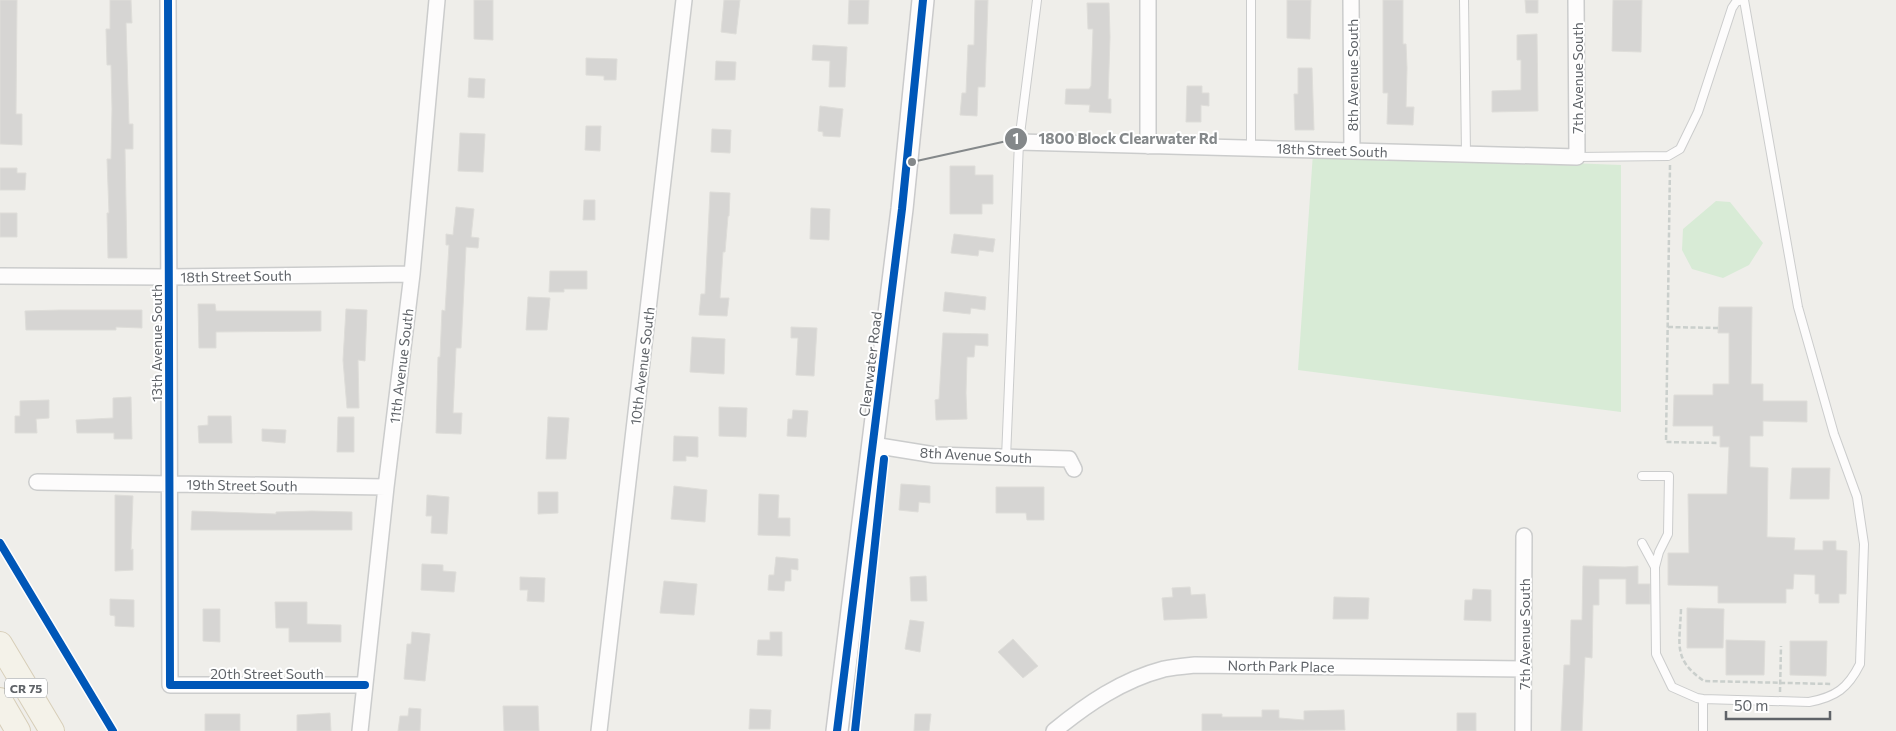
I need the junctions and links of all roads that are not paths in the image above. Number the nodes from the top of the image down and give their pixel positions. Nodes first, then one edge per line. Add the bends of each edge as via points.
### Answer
1 (168, 0) edge
2 (437, 0) edge
3 (684, 0) edge
4 (923, 0) edge
5 (1038, 0) edge
6 (1148, 0) edge
7 (1251, 0) edge
8 (1351, 0) edge
9 (1464, 0) edge
10 (1576, 0) edge
11 (1743, 0) edge
12 (1019, 142) junction
13 (1148, 146) junction
14 (1251, 148) junction
15 (1352, 151) junction
16 (1466, 154) junction
17 (1577, 157) junction
18 (412, 274) junction
19 (0, 276) edge
20 (169, 277) junction
21 (873, 445) junction
22 (1006, 458) junction
23 (1074, 468) dead end
24 (1642, 476) dead end
25 (37, 482) dead end
26 (169, 484) junction
27 (386, 487) junction
28 (1524, 536) dead end
29 (1642, 543) dead end
30 (1655, 567) junction
31 (0, 644) edge
32 (1524, 669) junction
33 (170, 685) joint
34 (364, 685) junction
35 (1703, 699) junction
36 (0, 700) edge
37 (18, 731) edge
38 (52, 731) edge
39 (360, 731) edge
40 (599, 731) edge
41 (837, 731) edge
42 (1054, 731) edge
43 (1523, 731) edge
44 (1703, 731) edge

1 - 20 street, 13th Avenue South
2 - 18 street, 11th Avenue South
3 - 40 street, 10th Avenue South
4 - 21 street, Clearwater Road
5 - 12 lane
6 - 13 street
7 - 14 lane
8 - 15 street, 8th Avenue South
9 - 16 lane
10 - 17 street, 7th Avenue South
11 - 17 lane, 18th Street South via 1732,8 1698,112 1680,149 1668,156
11 - 35 lane via 1798,307 1834,434 1857,497 1864,544 1860,664 1852,680 1824,699 1809,702
12 - 13 street, 18th Street South
12 - 22 lane
13 - 14 street, 18th Street South
14 - 15 street, 18th Street South
15 - 16 street, 18th Street South
16 - 17 street, 18th Street South
18 - 20 street, 18th Street South
18 - 27 street, 11th Avenue South
19 - 20 street, 18th Street South
20 - 26 street, 13th Avenue South
21 - 22 street, 8th Avenue South via 935,455
21 - 41 street, Clearwater Road
22 - 23 street, 8th Avenue South via 1069,459
24 - 30 lane via 1668,476 1668,534
25 - 26 street, 19th Street South
26 - 27 street, 19th Street South
26 - 33 street, 13th Avenue South
27 - 34 street, 11th Avenue South
28 - 32 street, 7th Avenue South
29 - 30 lane
30 - 35 lane via 1656,654 1672,687
31 - 38 main road, CR 75
32 - 42 street, North Park Place via 1187,666 1165,669 1109,691
32 - 43 street, 7th Avenue South
33 - 34 street, 20th Street South
34 - 39 street, 11th Avenue South
35 - 44 lane
36 - 37 main road, CR 75

